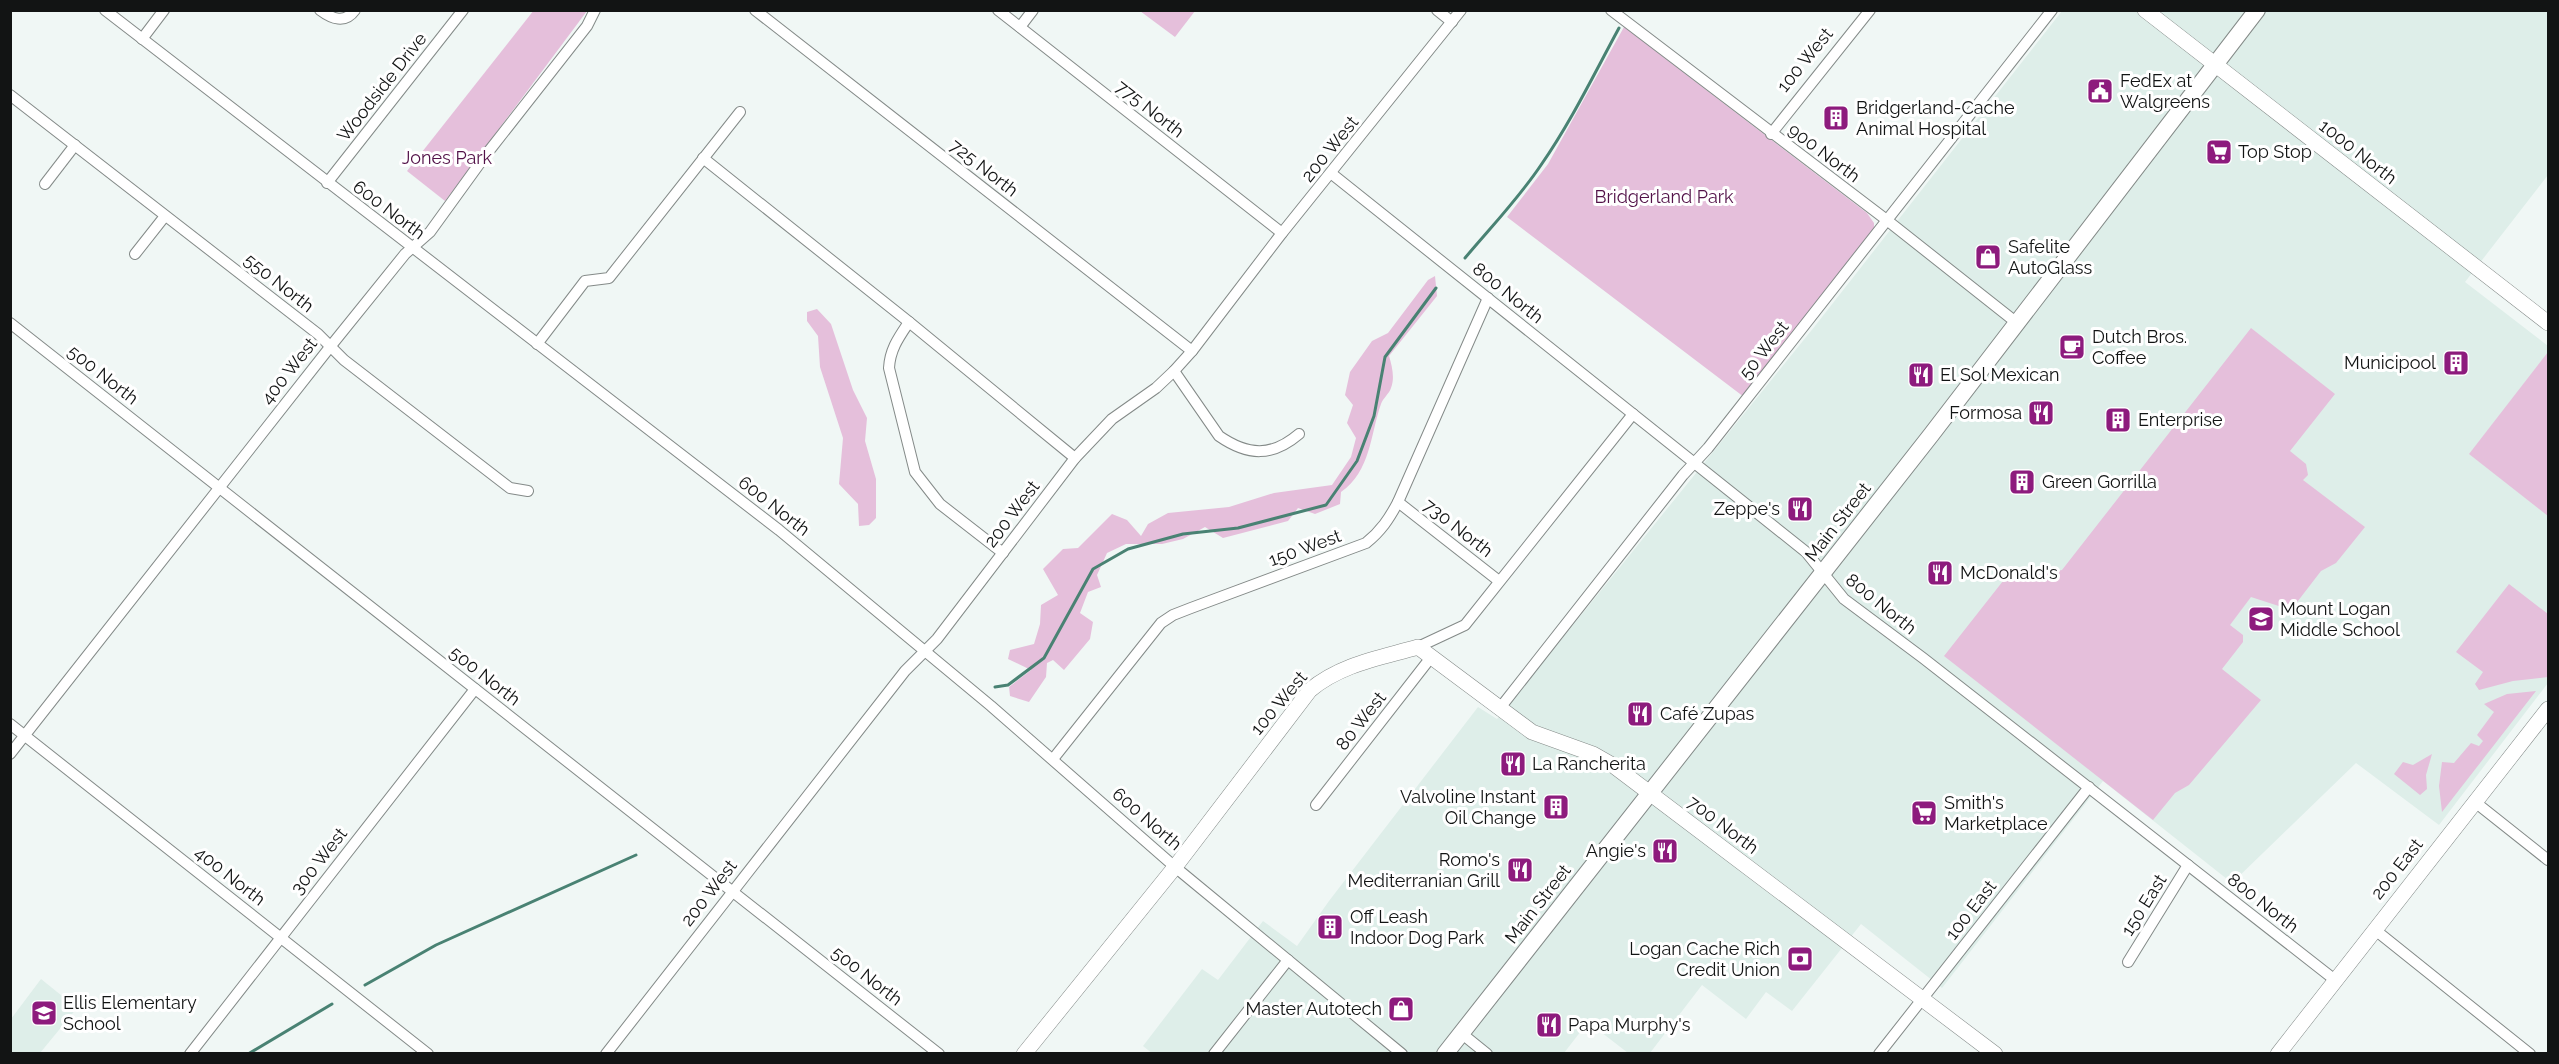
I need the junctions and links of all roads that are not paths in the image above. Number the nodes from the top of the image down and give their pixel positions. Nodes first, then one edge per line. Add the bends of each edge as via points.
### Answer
1 (105, 10) edge
2 (164, 10) edge
3 (320, 10) edge
4 (355, 10) edge
5 (463, 10) edge
6 (595, 10) edge
7 (998, 10) edge
8 (1033, 10) edge
9 (1437, 10) edge
10 (1461, 10) edge
11 (1611, 10) edge
12 (1870, 10) edge
13 (2052, 10) edge
14 (2145, 10) edge
15 (2257, 10) edge
16 (763, 13) edge
17 (1452, 22) junction
18 (1020, 27) junction
19 (141, 39) junction
20 (2214, 65) junction
21 (10, 95) edge
22 (740, 112) dead end
23 (1771, 134) junction
24 (75, 145) junction
25 (703, 159) junction
26 (1332, 174) junction
27 (327, 183) junction
28 (45, 184) dead end
29 (165, 216) junction
30 (1888, 221) junction
31 (1282, 233) junction
32 (412, 248) junction
33 (135, 254) dead end
34 (1488, 298) junction
35 (909, 322) junction
36 (10, 323) edge
37 (2017, 323) junction
38 (2548, 323) edge
39 (537, 344) junction
40 (330, 347) junction
41 (1192, 351) junction
42 (1174, 371) junction
43 (1632, 414) junction
44 (1299, 434) dead end
45 (1075, 458) junction
46 (1694, 463) junction
47 (220, 487) junction
48 (528, 491) dead end
49 (1398, 502) junction
50 (1003, 553) junction
51 (1822, 575) junction
52 (1499, 581) junction
53 (1418, 647) junction
54 (926, 651) junction
55 (1432, 656) junction
56 (475, 689) junction
57 (1500, 708) junction
58 (2548, 709) edge
59 (10, 724) edge
60 (25, 736) junction
61 (10, 754) edge
62 (1053, 759) junction
63 (2089, 787) junction
64 (1650, 795) junction
65 (2475, 802) junction
66 (1316, 805) dead end
67 (2548, 860) edge
68 (2188, 865) junction
69 (1175, 867) junction
70 (732, 891) junction
71 (2374, 929) junction
72 (282, 936) junction
73 (1288, 960) junction
74 (2128, 962) dead end
75 (2336, 980) junction
76 (1922, 999) junction
77 (1461, 1033) junction
78 (190, 1053) edge
79 (428, 1053) edge
80 (606, 1053) edge
81 (939, 1053) edge
82 (1024, 1053) edge
83 (1214, 1053) edge
84 (1402, 1053) edge
85 (1445, 1053) edge
86 (1487, 1053) edge
87 (1880, 1053) edge
88 (1995, 1053) edge
89 (2278, 1053) edge
90 (2530, 1053) edge

1 - 19 street, 600 North
2 - 19 street
3 - 4 street via 340,20
5 - 27 street, Woodside Drive
6 - 32 street, 400 West via 587,26 430,231
7 - 18 street, 775 North
8 - 18 street
9 - 17 street
10 - 17 street, 200 West
11 - 23 street, 900 North
12 - 23 street, 100 West
13 - 30 street, 50 West
14 - 20 street, 1000 North
15 - 20 main road, Main Street
16 - 41 street, 725 North
17 - 26 street, 200 West
18 - 31 street, 775 North
19 - 27 street, 600 North
20 - 37 main road, Main Street
20 - 38 street, 1000 North
21 - 24 street, 550 North
22 - 25 street
23 - 30 street, 900 North
24 - 28 street
24 - 29 street, 550 North
25 - 35 street
25 - 39 street via 609,278 585,281
26 - 31 street, 200 West
26 - 34 street, 800 North
27 - 32 street, 600 North
29 - 33 street
29 - 40 street, 550 North
30 - 37 street, 900 North
30 - 46 street, 50 West
31 - 41 street, 200 West
32 - 39 street, 600 North
32 - 40 street, 400 West
34 - 43 street, 800 North
34 - 49 street, 150 West
35 - 45 street
35 - 50 street via 895,342 889,368 915,472 940,504
36 - 47 street, 500 North
37 - 51 main road, Main Street
39 - 54 street, 600 North via 779,530
40 - 47 street, 400 West
40 - 48 street, 550 North via 510,488
41 - 42 street, 200 West
42 - 44 street via 1219,436 1230,444 1251,451 1272,451
42 - 45 street, 200 West via 1112,419
43 - 46 street, 800 North
43 - 52 street, 100 West
45 - 50 street, 200 West
46 - 51 street, 800 North via 1806,552
46 - 57 street, 50 West
47 - 56 street, 500 North
47 - 60 street, 400 West
49 - 52 street, 730 North
49 - 62 street, 150 West via 1387,522 1366,543 1173,615 1161,623
50 - 54 street, 200 West
51 - 63 street, 800 North via 1844,599
51 - 64 main road, Main Street
52 - 53 street, 100 West via 1465,626
53 - 55 street, 700 North
53 - 69 street, 100 West via 1344,668 1310,690
54 - 62 street, 600 North
54 - 70 street, 200 West via 898,680
55 - 57 street, 700 North
55 - 66 street, 80 West
56 - 70 street, 500 North
56 - 72 street, 300 West
57 - 64 street, 700 North via 1532,732 1593,754 1614,766
58 - 65 street, 200 East
59 - 60 street, 400 North
60 - 61 street, 400 West
60 - 72 street, 400 North
62 - 69 street, 600 North
63 - 68 street, 800 North
63 - 76 street, 100 East
64 - 76 street, 700 North
64 - 77 main road, Main Street
65 - 67 street
65 - 71 street, 200 East
68 - 74 street, 150 East
68 - 75 street, 800 North
69 - 73 street, 600 North
69 - 82 street, 100 West
70 - 80 street, 200 West
70 - 81 street, 500 North
71 - 75 street, 200 East
71 - 90 street
72 - 78 street, 300 West
72 - 79 street, 400 North
73 - 83 street
73 - 84 street, 600 North
75 - 89 street, 200 East
76 - 87 street, 100 East
76 - 88 street, 700 North
77 - 85 main road, Main Street
77 - 86 street

